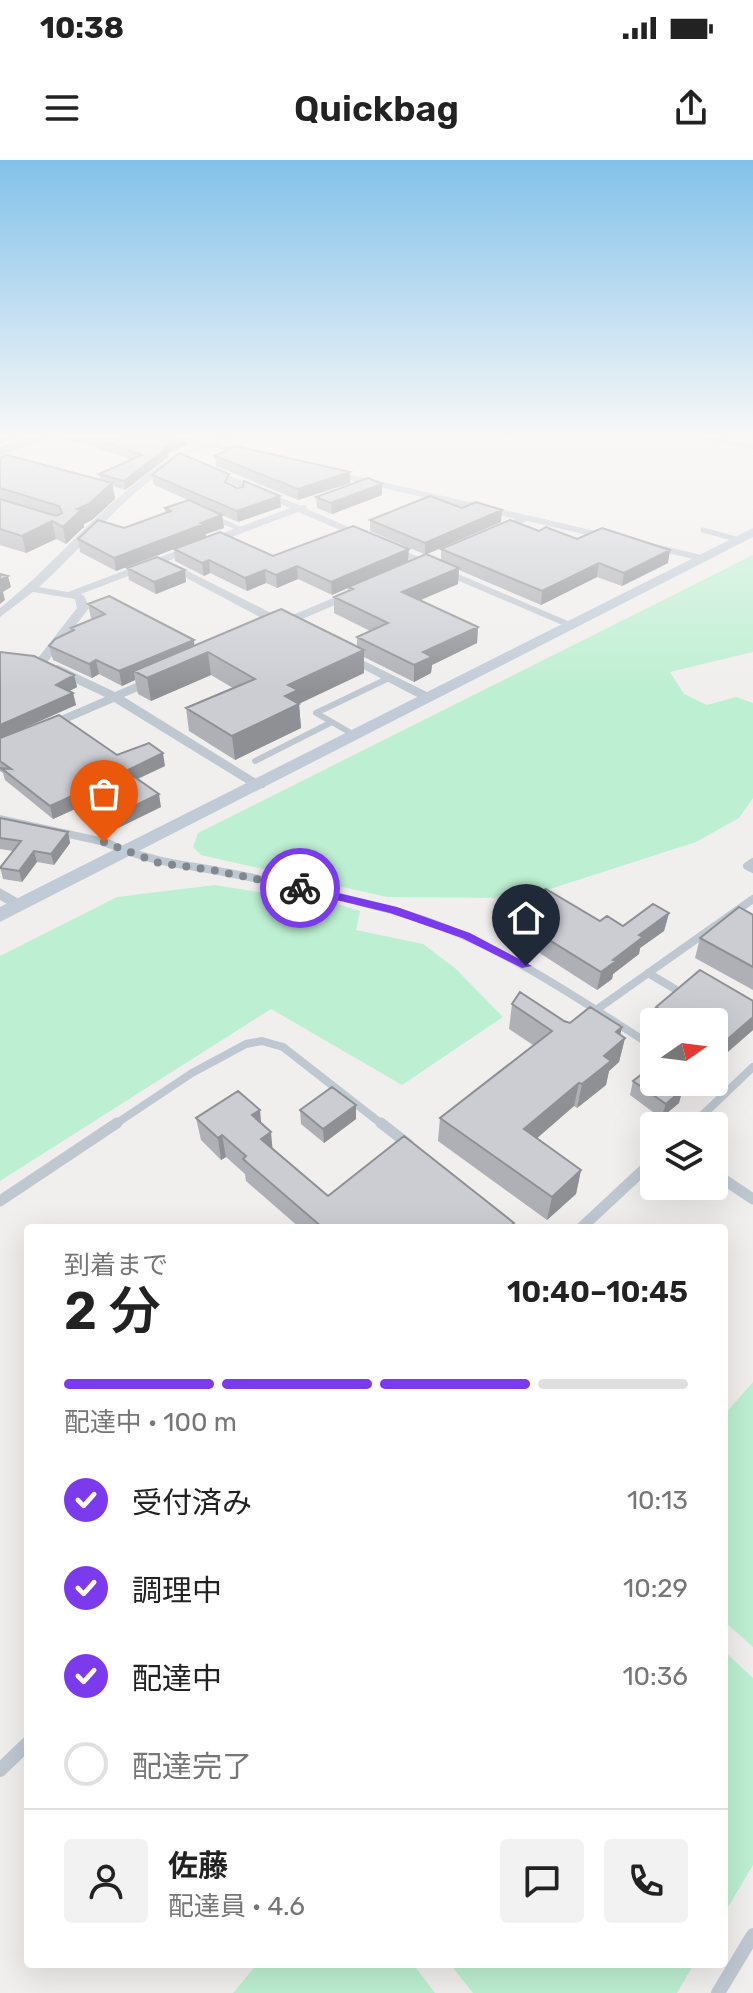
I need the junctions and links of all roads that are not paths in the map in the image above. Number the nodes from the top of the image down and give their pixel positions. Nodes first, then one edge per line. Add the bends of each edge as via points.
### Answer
1 (104, 521) edge
2 (221, 521) edge
3 (268, 521) edge
4 (326, 521) edge
5 (520, 521) edge
6 (537, 521) edge
7 (242, 530) junction
8 (703, 530) dead end
9 (746, 536) edge
10 (479, 538) edge
11 (445, 553) edge
12 (702, 558) junction
13 (160, 561) junction
14 (424, 562) junction
15 (410, 568) edge
16 (368, 587) edge
17 (34, 589) junction
18 (71, 594) junction
19 (0, 614) edge
20 (283, 624) junction
21 (571, 625) junction
22 (269, 630) edge
23 (305, 635) edge
24 (328, 646) edge
25 (0, 658) edge
26 (41, 662) junction
27 (171, 672) edge
28 (389, 678) junction
29 (115, 697) junction
30 (429, 698) junction
31 (332, 722) junction
32 (356, 736) junction
33 (0, 747) edge
34 (255, 761) dead end
35 (259, 785) junction
36 (0, 819) edge
37 (124, 850) junction
38 (753, 862) edge
39 (753, 869) edge
40 (0, 893) edge
41 (753, 899) edge
42 (19, 905) junction
43 (0, 915) edge
44 (648, 973) junction
45 (675, 989) edge
46 (596, 1010) junction
47 (640, 1038) edge
48 (753, 1067) edge
49 (728, 1091) edge
50 (723, 1096) edge
51 (706, 1112) edge
52 (418, 1152) edge
53 (640, 1173) edge
54 (728, 1182) edge
55 (753, 1199) edge
56 (0, 1201) edge
57 (585, 1224) edge
58 (24, 1747) edge
59 (0, 1770) edge
60 (753, 1935) edge
61 (718, 1993) edge

1 - 17 street
2 - 7 lane
3 - 7 street
4 - 14 street
5 - 10 street
6 - 12 street
7 - 13 street
8 - 9 lane
9 - 12 street
11 - 14 street
12 - 21 street
13 - 18 street
13 - 20 street
14 - 15 street
14 - 21 street
16 - 20 street
17 - 18 street
17 - 19 street
18 - 26 street via 80,597 83,608
20 - 22 street
20 - 23 street
21 - 30 street
24 - 28 street
25 - 26 street
26 - 29 street
27 - 29 street
28 - 30 street
28 - 31 lane via 316,713
29 - 33 street
29 - 35 street
30 - 32 street
31 - 32 lane
31 - 34 lane
32 - 35 street
35 - 37 street
36 - 37 street
37 - 42 street
37 - 46 lane via 159,863 393,910 484,944
38 - 39 lane via 747,866
40 - 42 street
41 - 44 lane
42 - 43 street
44 - 45 lane
44 - 46 lane
46 - 47 lane
48 - 49 lane
50 - 51 lane
52 - 56 lane via 283,1047 262,1041 192,1073
53 - 57 lane
54 - 55 lane
58 - 59 lane
60 - 61 lane

